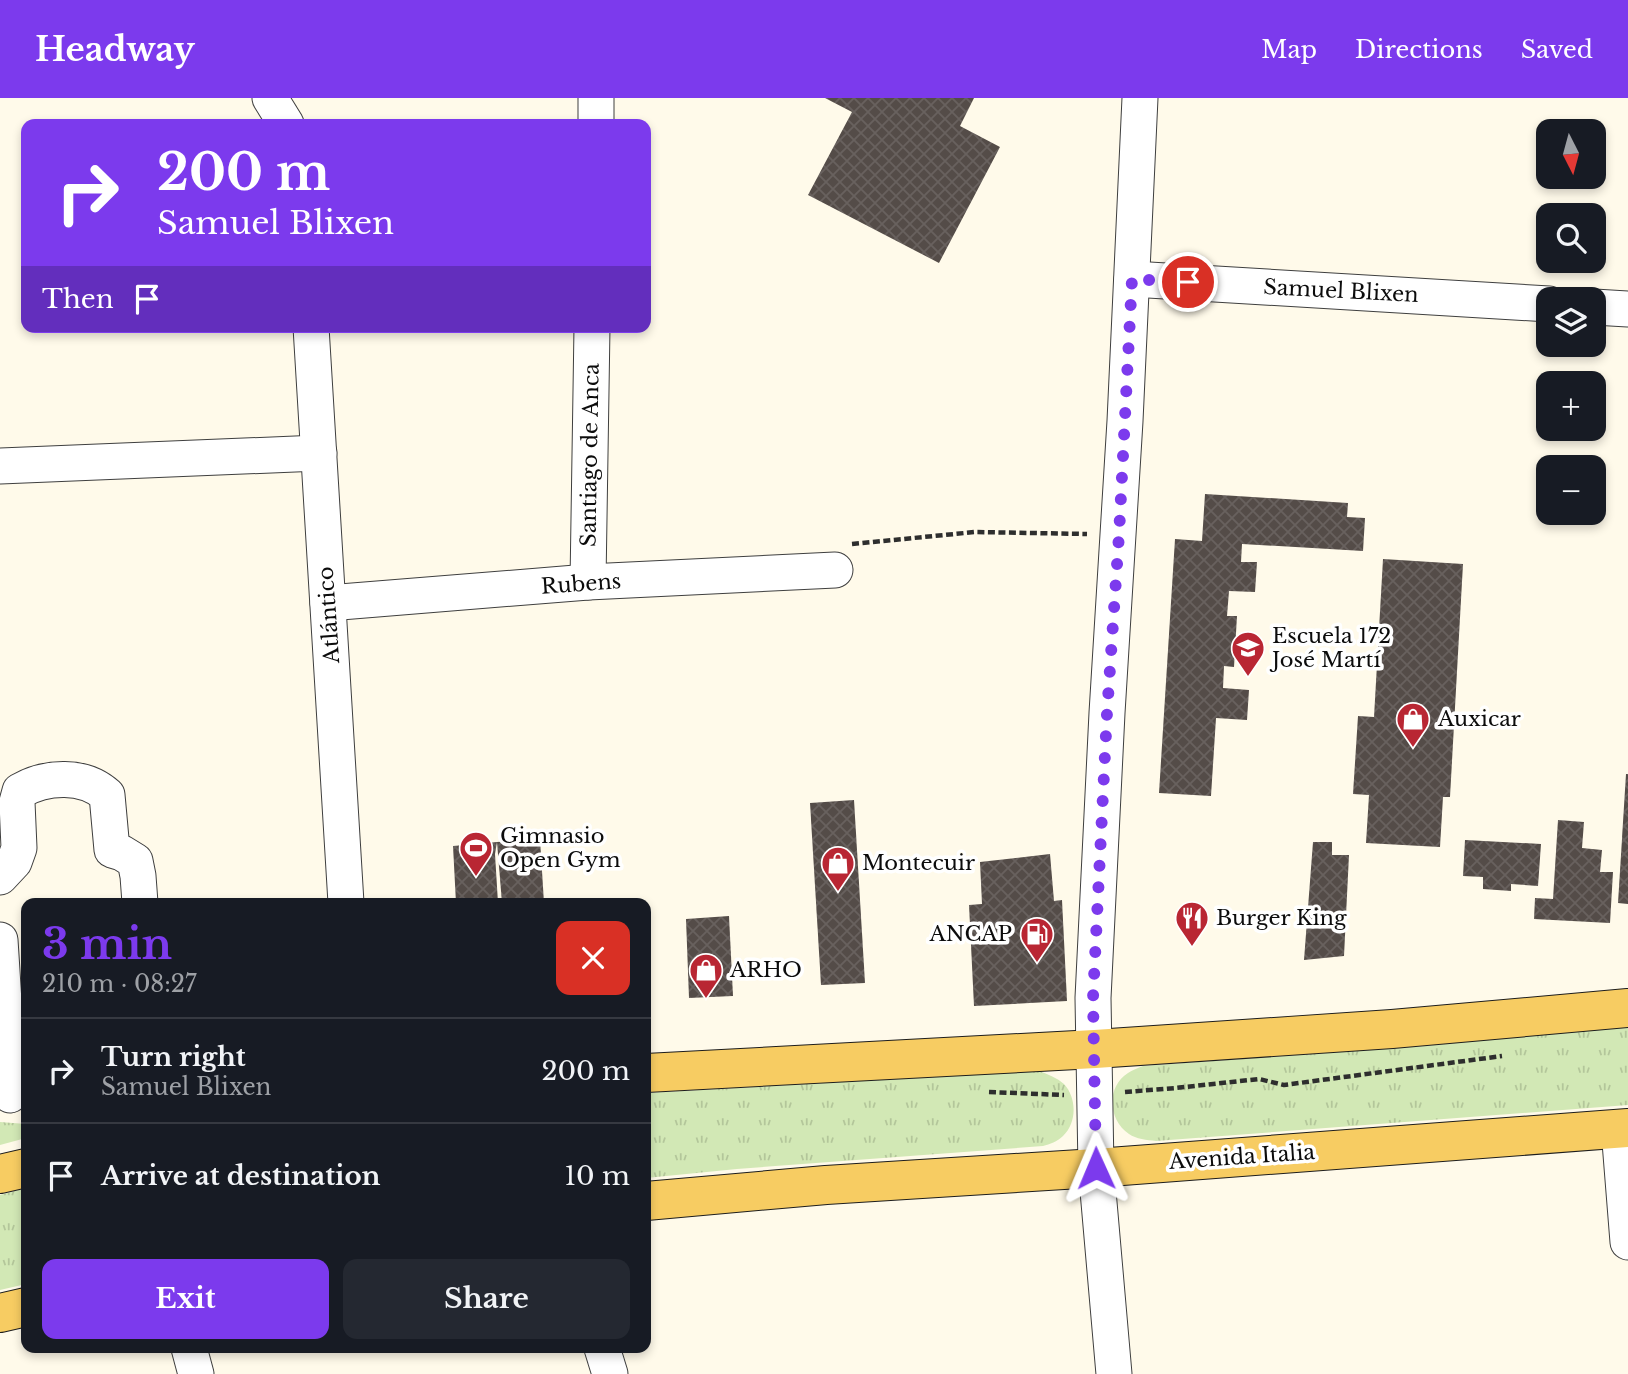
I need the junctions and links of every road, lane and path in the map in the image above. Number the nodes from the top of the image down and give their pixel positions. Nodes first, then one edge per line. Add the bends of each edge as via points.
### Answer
1 (270, 98) edge
2 (596, 98) edge
3 (1140, 98) edge
4 (283, 119) edge
5 (596, 119) edge
6 (1132, 279) junction
7 (1536, 303) edge
8 (1606, 308) edge
9 (1628, 309) edge
10 (311, 333) edge
11 (592, 333) edge
12 (319, 453) junction
13 (0, 466) edge
14 (1119, 535) junction
15 (835, 570) joint
16 (588, 582) junction
17 (328, 603) junction
18 (0, 877) edge
19 (140, 898) edge
20 (346, 898) edge
21 (0, 940) edge
22 (1628, 1008) edge
23 (1095, 1049) junction
24 (1506, 1056) dead end
25 (651, 1073) edge
26 (987, 1092) dead end
27 (1095, 1094) junction
28 (12, 1095) edge
29 (1624, 1128) edge
30 (1096, 1168) junction
31 (21, 1169) edge
32 (0, 1174) edge
33 (651, 1201) edge
34 (1628, 1242) edge
35 (21, 1308) edge
36 (0, 1313) edge
37 (190, 1353) edge
38 (604, 1353) edge
39 (196, 1374) edge
40 (610, 1374) edge
41 (1114, 1374) edge

1 - 4 street
2 - 5 street
3 - 6 street
6 - 7 street, Samuel Blixen
6 - 14 street
8 - 9 street
10 - 12 street, Atlántico
11 - 16 street, Santiago de Anca
12 - 13 street
12 - 17 street, Atlántico
14 - 15 path via 975,532 842,545
14 - 23 street via 1094,971
15 - 16 street, Rubens
16 - 17 street, Rubens
17 - 20 street, Atlántico
18 - 19 street via 19,848 20,791 52,780 85,782 107,795 112,850 135,861
21 - 28 street
22 - 23 main road
23 - 25 main road
23 - 27 street
24 - 27 path via 1284,1085 1259,1079
26 - 27 path
27 - 30 street
29 - 30 main road, Avenida Italia
29 - 34 street
30 - 33 main road, Avenida Italia
30 - 41 street
31 - 32 main road
35 - 36 main road
37 - 39 street
38 - 40 street

